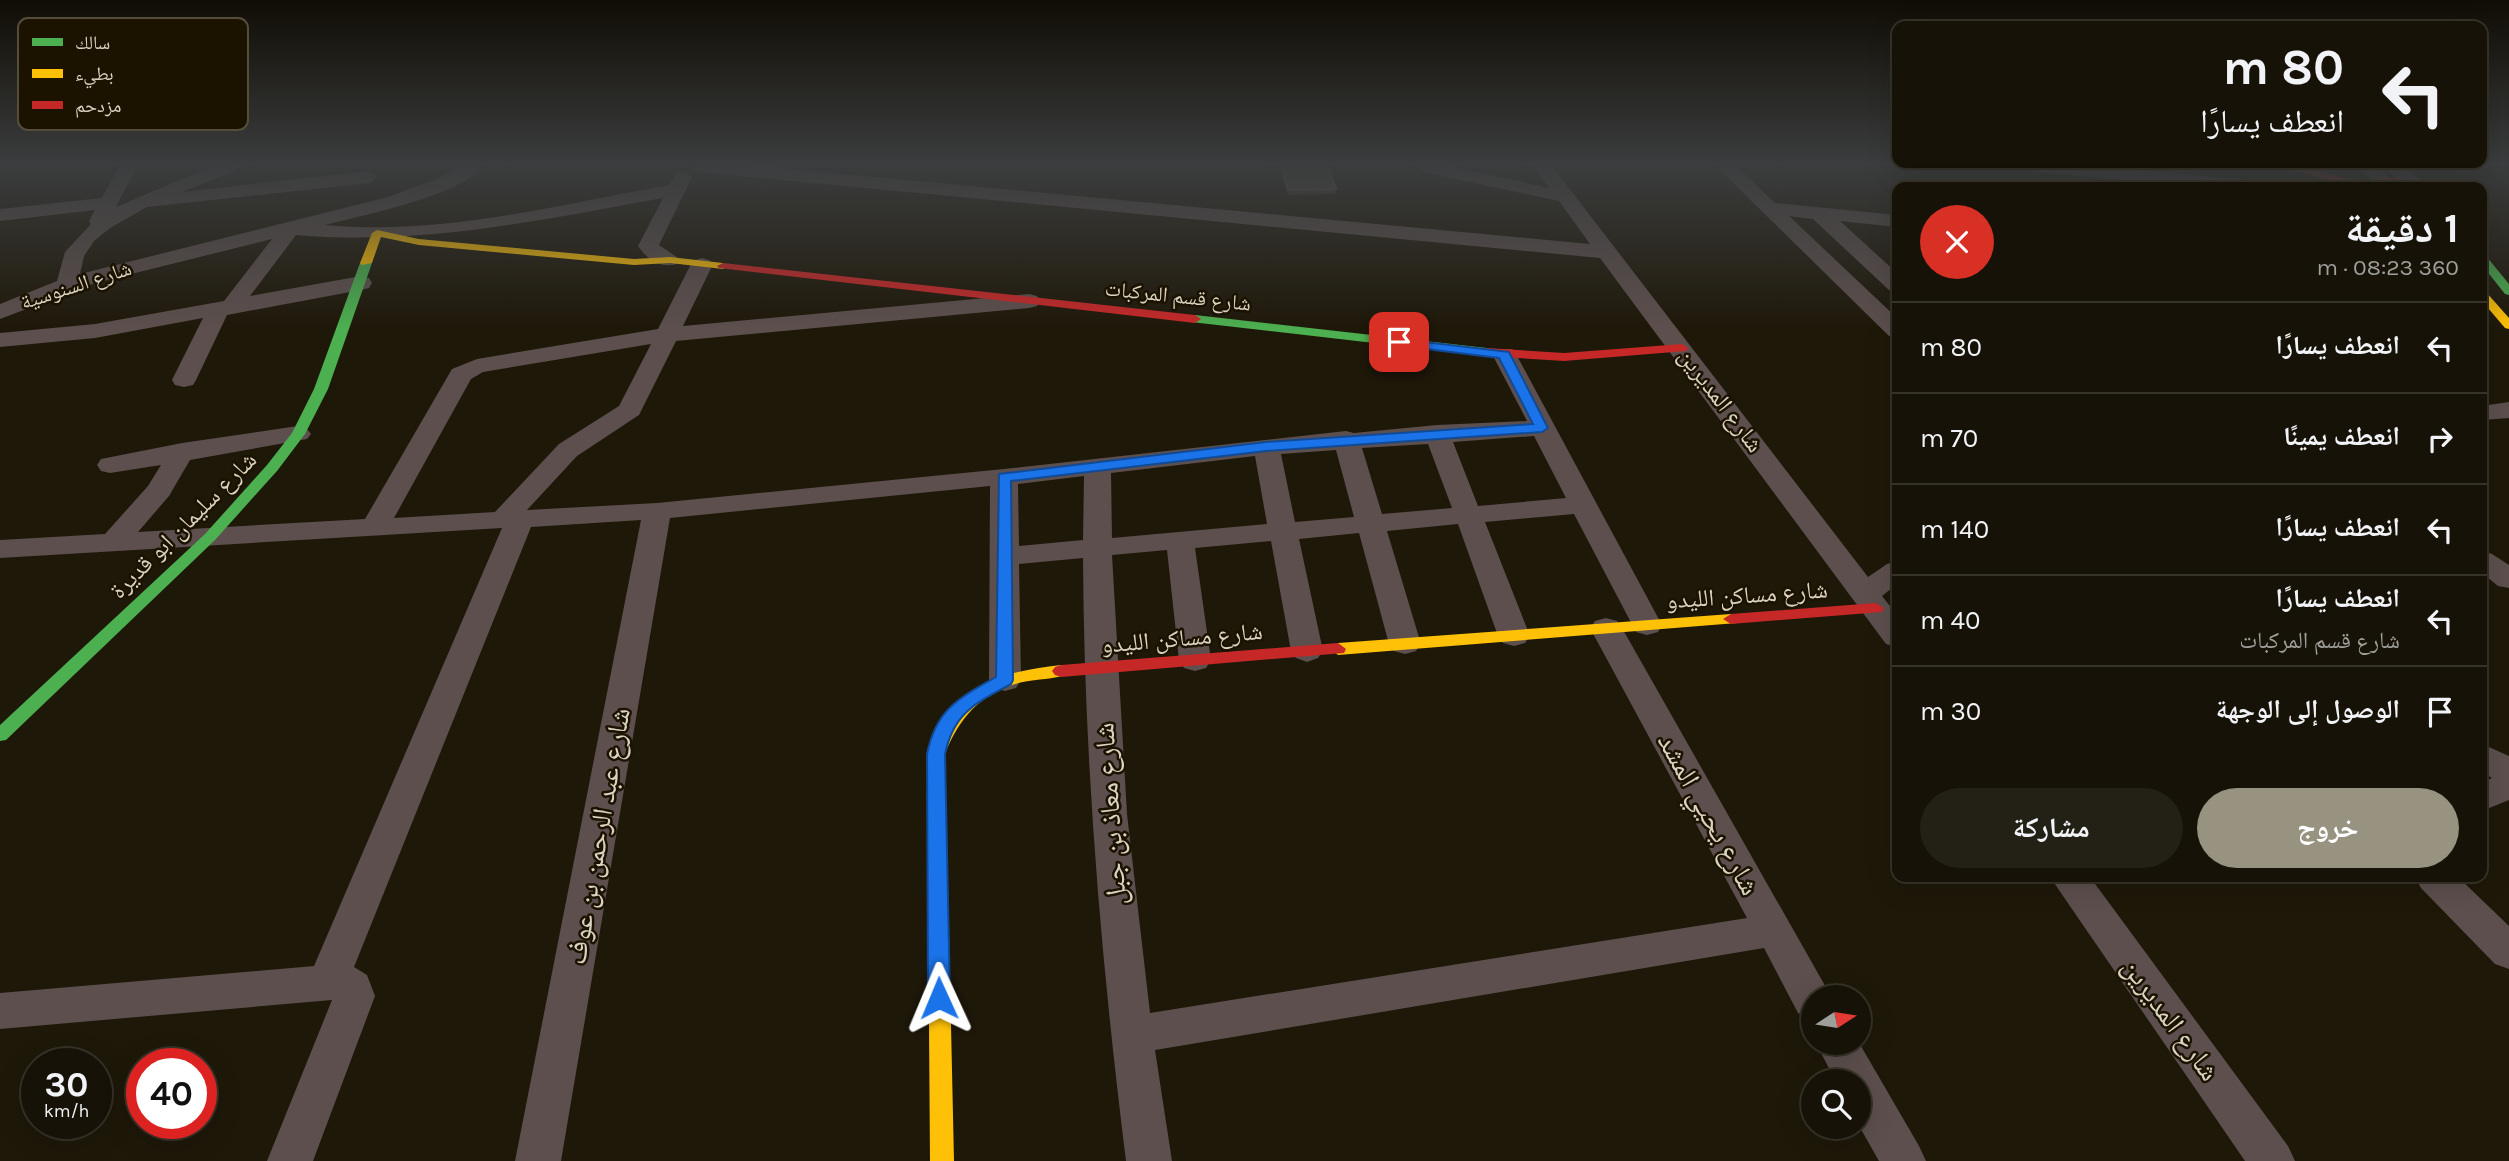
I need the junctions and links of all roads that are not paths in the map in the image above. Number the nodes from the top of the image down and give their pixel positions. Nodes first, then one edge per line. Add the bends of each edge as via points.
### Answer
1 (99, 220) edge
2 (113, 220) edge
3 (319, 220) edge
4 (495, 220) edge
5 (661, 220) edge
6 (1271, 220) edge
7 (1583, 220) edge
8 (1781, 220) edge
9 (1827, 220) edge
10 (291, 228) junction
11 (95, 230) junction
12 (377, 233) junction
13 (1608, 252) junction
14 (670, 260) junction
15 (702, 264) junction
16 (2487, 264) edge
17 (1892, 280) edge
18 (360, 283) junction
19 (68, 284) junction
20 (2509, 292) edge
21 (2487, 300) edge
22 (1030, 301) junction
23 (223, 309) junction
24 (0, 312) edge
25 (2509, 325) edge
26 (1892, 326) edge
27 (665, 335) junction
28 (0, 340) edge
29 (1682, 348) junction
30 (1504, 354) junction
31 (184, 380) dead end
32 (2509, 410) edge
33 (2487, 412) edge
34 (1542, 428) junction
35 (1437, 433) junction
36 (298, 434) junction
37 (1346, 439) junction
38 (1266, 447) junction
39 (182, 451) junction
40 (110, 465) dead end
41 (1098, 466) junction
42 (1004, 477) junction
43 (1583, 505) junction
44 (657, 511) junction
45 (1469, 515) junction
46 (511, 519) junction
47 (1370, 524) junction
48 (375, 527) junction
49 (1283, 531) junction
50 (210, 537) junction
51 (1180, 541) junction
52 (114, 542) junction
53 (1097, 548) junction
54 (0, 549) edge
55 (1004, 556) junction
56 (2487, 564) edge
57 (1892, 576) edge
58 (2509, 579) edge
59 (1871, 601) junction
60 (1647, 625) junction
61 (1606, 628) junction
62 (1892, 630) edge
63 (1514, 636) junction
64 (1405, 644) junction
65 (1307, 651) junction
66 (1195, 660) junction
67 (1100, 668) junction
68 (1005, 680) junction
69 (0, 735) edge
70 (2487, 760) edge
71 (2509, 771) edge
72 (2509, 785) edge
73 (2487, 796) edge
74 (2073, 882) edge
75 (2439, 882) edge
76 (1774, 930) junction
77 (2509, 952) edge
78 (328, 981) junction
79 (1805, 985) edge
80 (0, 1011) edge
81 (1131, 1035) junction
82 (1844, 1055) edge
83 (290, 1161) edge
84 (538, 1161) edge
85 (942, 1161) edge
86 (1149, 1161) edge
87 (1903, 1161) edge
88 (2272, 1161) edge

1 - 11 street
2 - 11 street
3 - 10 street, شارع السنوسية
4 - 12 street
5 - 14 street via 648,246
6 - 13 street
7 - 13 street, شارع المديرين
8 - 26 street
9 - 17 street
10 - 12 street
10 - 19 street, شارع السنوسية
10 - 23 street
11 - 19 street via 71,259
12 - 14 street, شارع قسم المركبات via 419,242 634,262
12 - 18 street, شارع سليمان ابو قديرة
13 - 29 street, شارع المديرين
14 - 15 street, شارع قسم المركبات
15 - 22 street, شارع قسم المركبات
15 - 27 street
16 - 20 street
18 - 23 street
18 - 36 street, شارع سليمان ابو قديرة via 321,389
19 - 24 street, شارع السنوسية
21 - 25 street
22 - 27 street
22 - 30 street, شارع قسم المركبات
23 - 28 street via 95,331
23 - 31 street
27 - 46 street via 629,410 568,450
27 - 48 street via 477,366 461,374
29 - 30 street, شارع قسم المركبات via 1564,357
29 - 59 street, شارع المديرين
30 - 34 street
32 - 33 street
34 - 35 street
34 - 43 street
35 - 37 street
35 - 45 street
36 - 39 street
36 - 50 street, شارع سليمان ابو قديرة
37 - 38 street
37 - 47 street
38 - 41 street
38 - 49 street
39 - 40 street
39 - 52 street via 159,489
41 - 42 street
41 - 53 street, شارع معاذ بن جبل
42 - 44 street
42 - 55 street
43 - 45 street
43 - 60 street
44 - 46 street
44 - 84 street, شارع عبد الرحمن بن عوف
45 - 47 street
45 - 63 street
46 - 48 street
46 - 78 street
47 - 49 street
47 - 64 street
48 - 50 street
49 - 51 street
49 - 65 street
50 - 52 street
50 - 69 street, شارع سليمان ابو قديرة
51 - 53 street
51 - 66 street
52 - 54 street
53 - 55 street
53 - 67 street, شارع معاذ بن جبل
55 - 68 street
56 - 58 street
57 - 59 street
59 - 60 street, شارع مساكن الليدو
59 - 62 street, شارع المديرين
60 - 61 street, شارع مساكن الليدو
61 - 63 street, شارع مساكن الليدو
61 - 76 street, شارع يحيي المشد
63 - 64 street, شارع مساكن الليدو
64 - 65 street, شارع مساكن الليدو
65 - 66 street, شارع مساكن الليدو
66 - 67 street, شارع مساكن الليدو
67 - 68 street, شارع مساكن الليدو
67 - 81 street, شارع معاذ بن جبل via 1115,890
68 - 85 street, شارع مساكن الليدو via 964,702 949,718 936,754
70 - 71 street
72 - 73 street
74 - 88 street, شارع المديرين
75 - 77 street
76 - 79 street, شارع يحيي المشد
76 - 81 street
78 - 80 street
78 - 83 street via 345,981 354,987 354,996
81 - 86 street, شارع معاذ بن جبل
82 - 87 street

